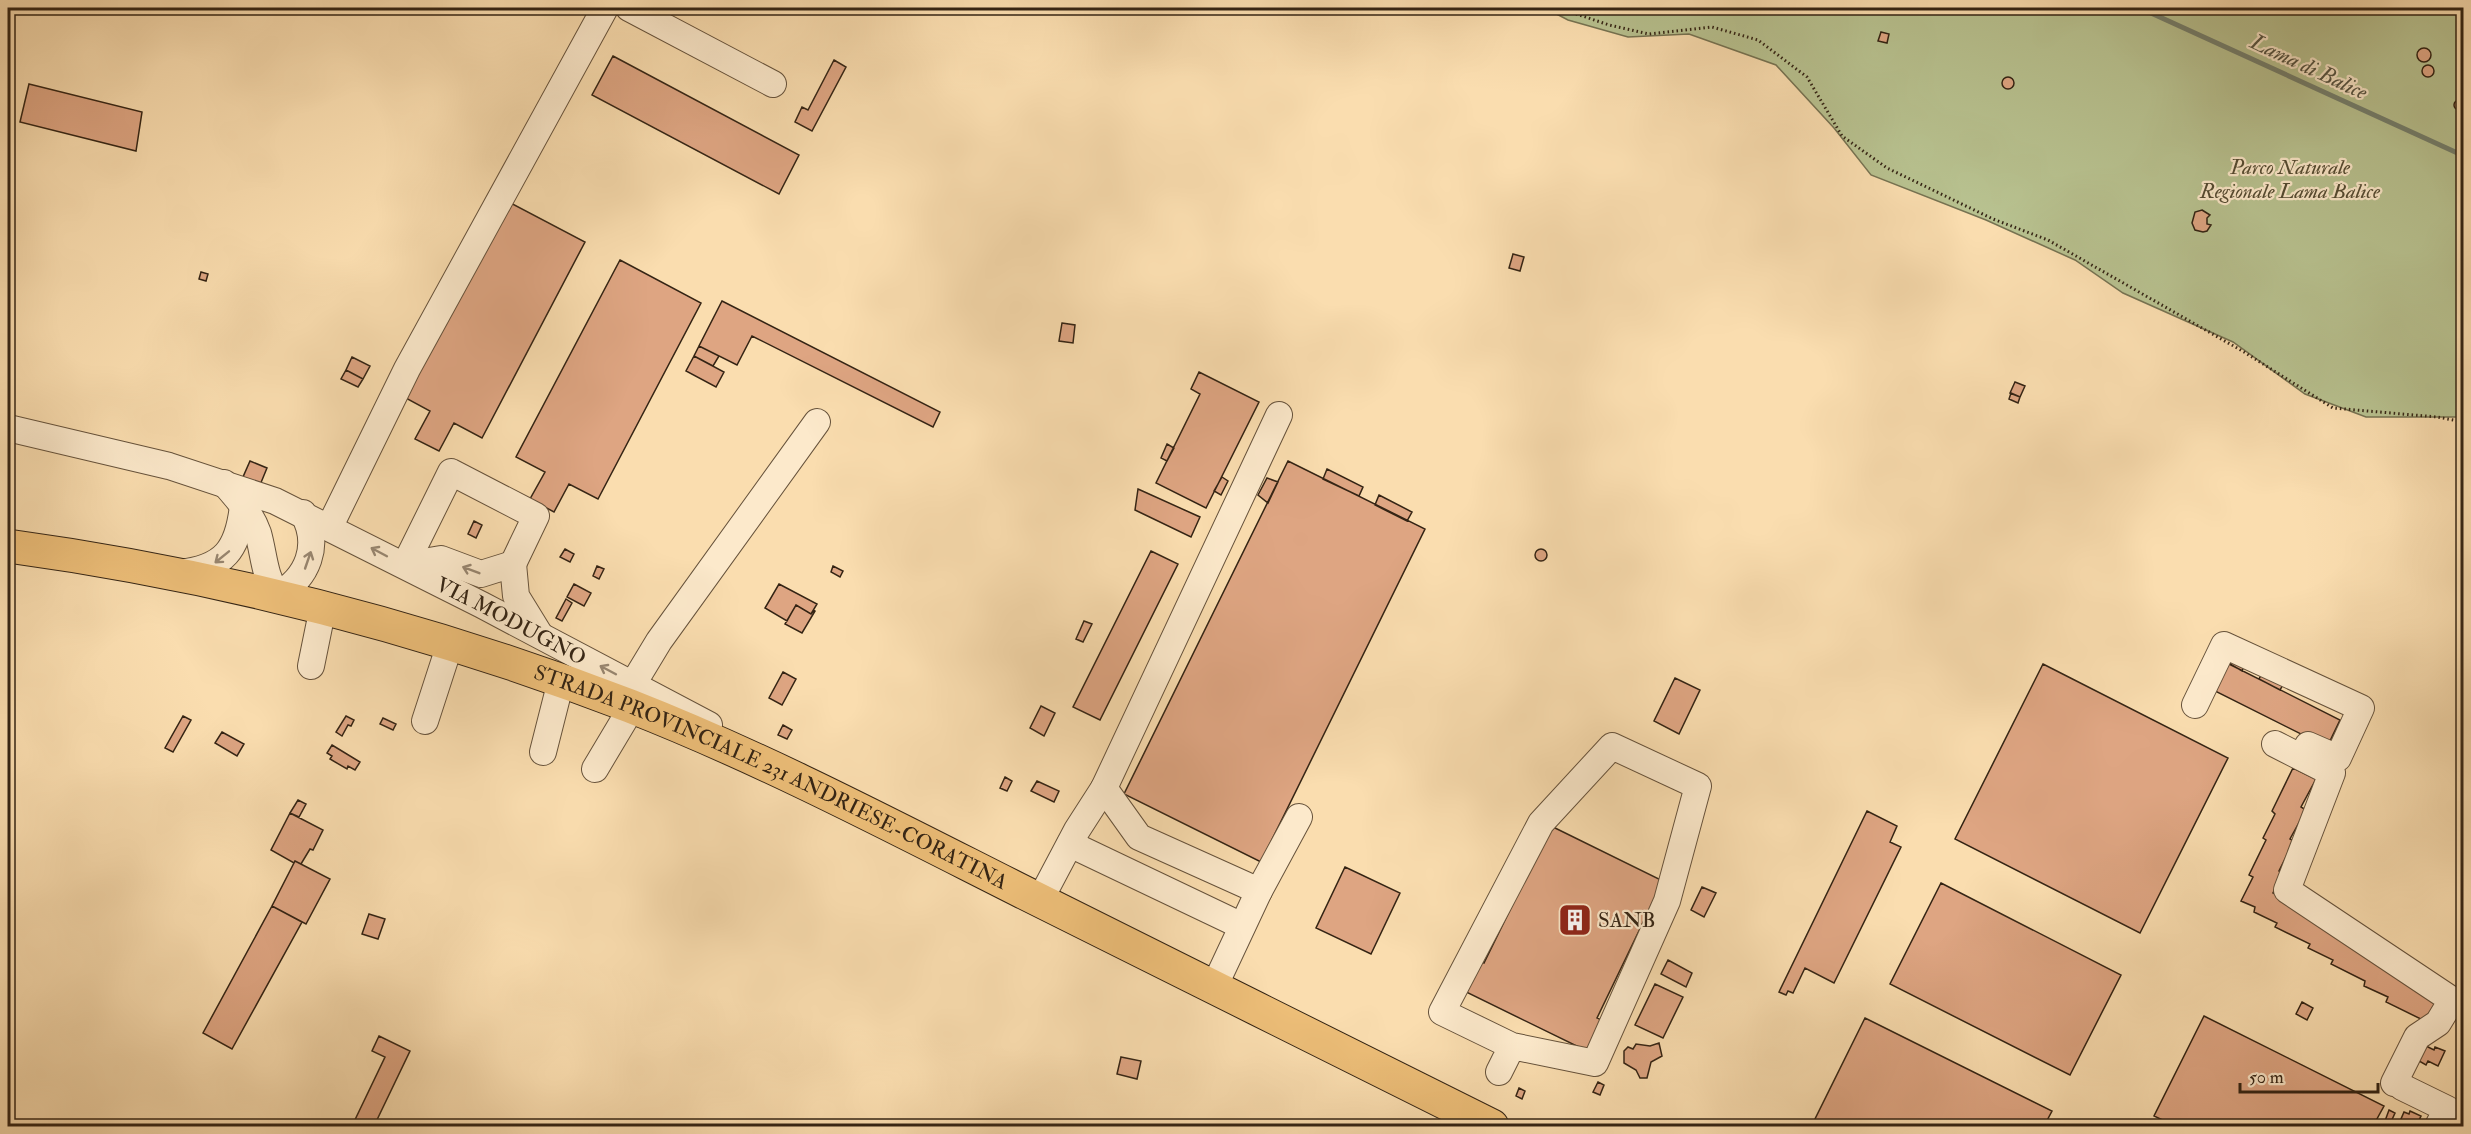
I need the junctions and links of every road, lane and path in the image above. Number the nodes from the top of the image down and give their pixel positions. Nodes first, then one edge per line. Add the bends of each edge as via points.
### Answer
1 (605, 8) edge
2 (629, 8) edge
3 (1559, 8) edge
4 (773, 84) dead end
5 (1279, 415) dead end
6 (817, 422) dead end
7 (2463, 422) edge
8 (8, 428) edge
9 (223, 483) junction
10 (243, 506) junction
11 (303, 513) junction
12 (330, 526) junction
13 (8, 546) edge
14 (513, 564) junction
15 (405, 565) junction
16 (168, 573) junction
17 (277, 595) junction
18 (323, 607) junction
19 (540, 635) junction
20 (450, 644) junction
21 (310, 666) dead end
22 (561, 681) junction
23 (632, 695) junction
24 (2195, 705) dead end
25 (425, 721) dead end
26 (543, 752) dead end
27 (595, 769) dead end
28 (1104, 788) junction
29 (1299, 817) dead end
30 (1070, 844) junction
31 (1258, 891) junction
32 (1040, 900) junction
33 (1242, 926) junction
34 (1214, 987) junction
35 (1512, 1046) junction
36 (1499, 1072) dead end
37 (1491, 1126) edge
38 (2438, 1126) edge

1 - 12 street via 407,369
2 - 4 street
3 - 7 path via 1649,34 1713,27 1758,40 1807,77 1842,136 1887,168 1993,219 2048,240 2244,352 2333,408
5 - 28 street
6 - 23 street via 659,641
8 - 9 street, VIA MODUGNO
9 - 10 street
9 - 11 street, VIA MODUGNO
10 -> 16 street via 237,538 226,555 205,567
10 - 17 street via 257,531 268,578
11 - 12 street, VIA MODUGNO
17 -> 11 street via 297,580 310,560 311,535
15 -> 12 street, VIA MODUGNO
13 - 16 main road, STRADA PROVINCIALE 231 ANDRIESE-CORATINA
14 -> 15 street via 481,574 441,559
14 - 15 street via 536,516 451,472
14 - 19 street via 516,596
15 - 19 street, VIA MODUGNO
16 - 17 main road, STRADA PROVINCIALE 231 ANDRIESE-CORATINA
17 - 18 main road, STRADA PROVINCIALE 231 ANDRIESE-CORATINA
18 - 20 main road, STRADA PROVINCIALE 231 ANDRIESE-CORATINA
18 - 21 street
23 -> 19 street, VIA MODUGNO
20 - 22 main road, STRADA PROVINCIALE 231 ANDRIESE-CORATINA
20 - 25 street
22 - 23 main road, STRADA PROVINCIALE 231 ANDRIESE-CORATINA
22 - 26 street
23 - 27 street
23 - 32 main road, STRADA PROVINCIALE 231 ANDRIESE-CORATINA via 712,740
24 - 38 street via 2224,645 2361,708 2338,759 2301,742 2275,744 2332,773 2288,890 2452,1000 2438,1023 2417,1037 2398,1085 2447,1109
28 - 30 street
28 - 31 street via 1139,837
29 - 31 street
30 - 32 street
30 - 33 street
31 - 33 street
32 - 34 main road, STRADA PROVINCIALE 231 ANDRIESE-CORATINA
33 - 34 street
34 - 37 main road, STRADA PROVINCIALE 231 ANDRIESE-CORATINA
35 - 35 street via 1442,1012 1541,823 1612,746 1698,786 1667,901 1595,1063
35 - 36 street

